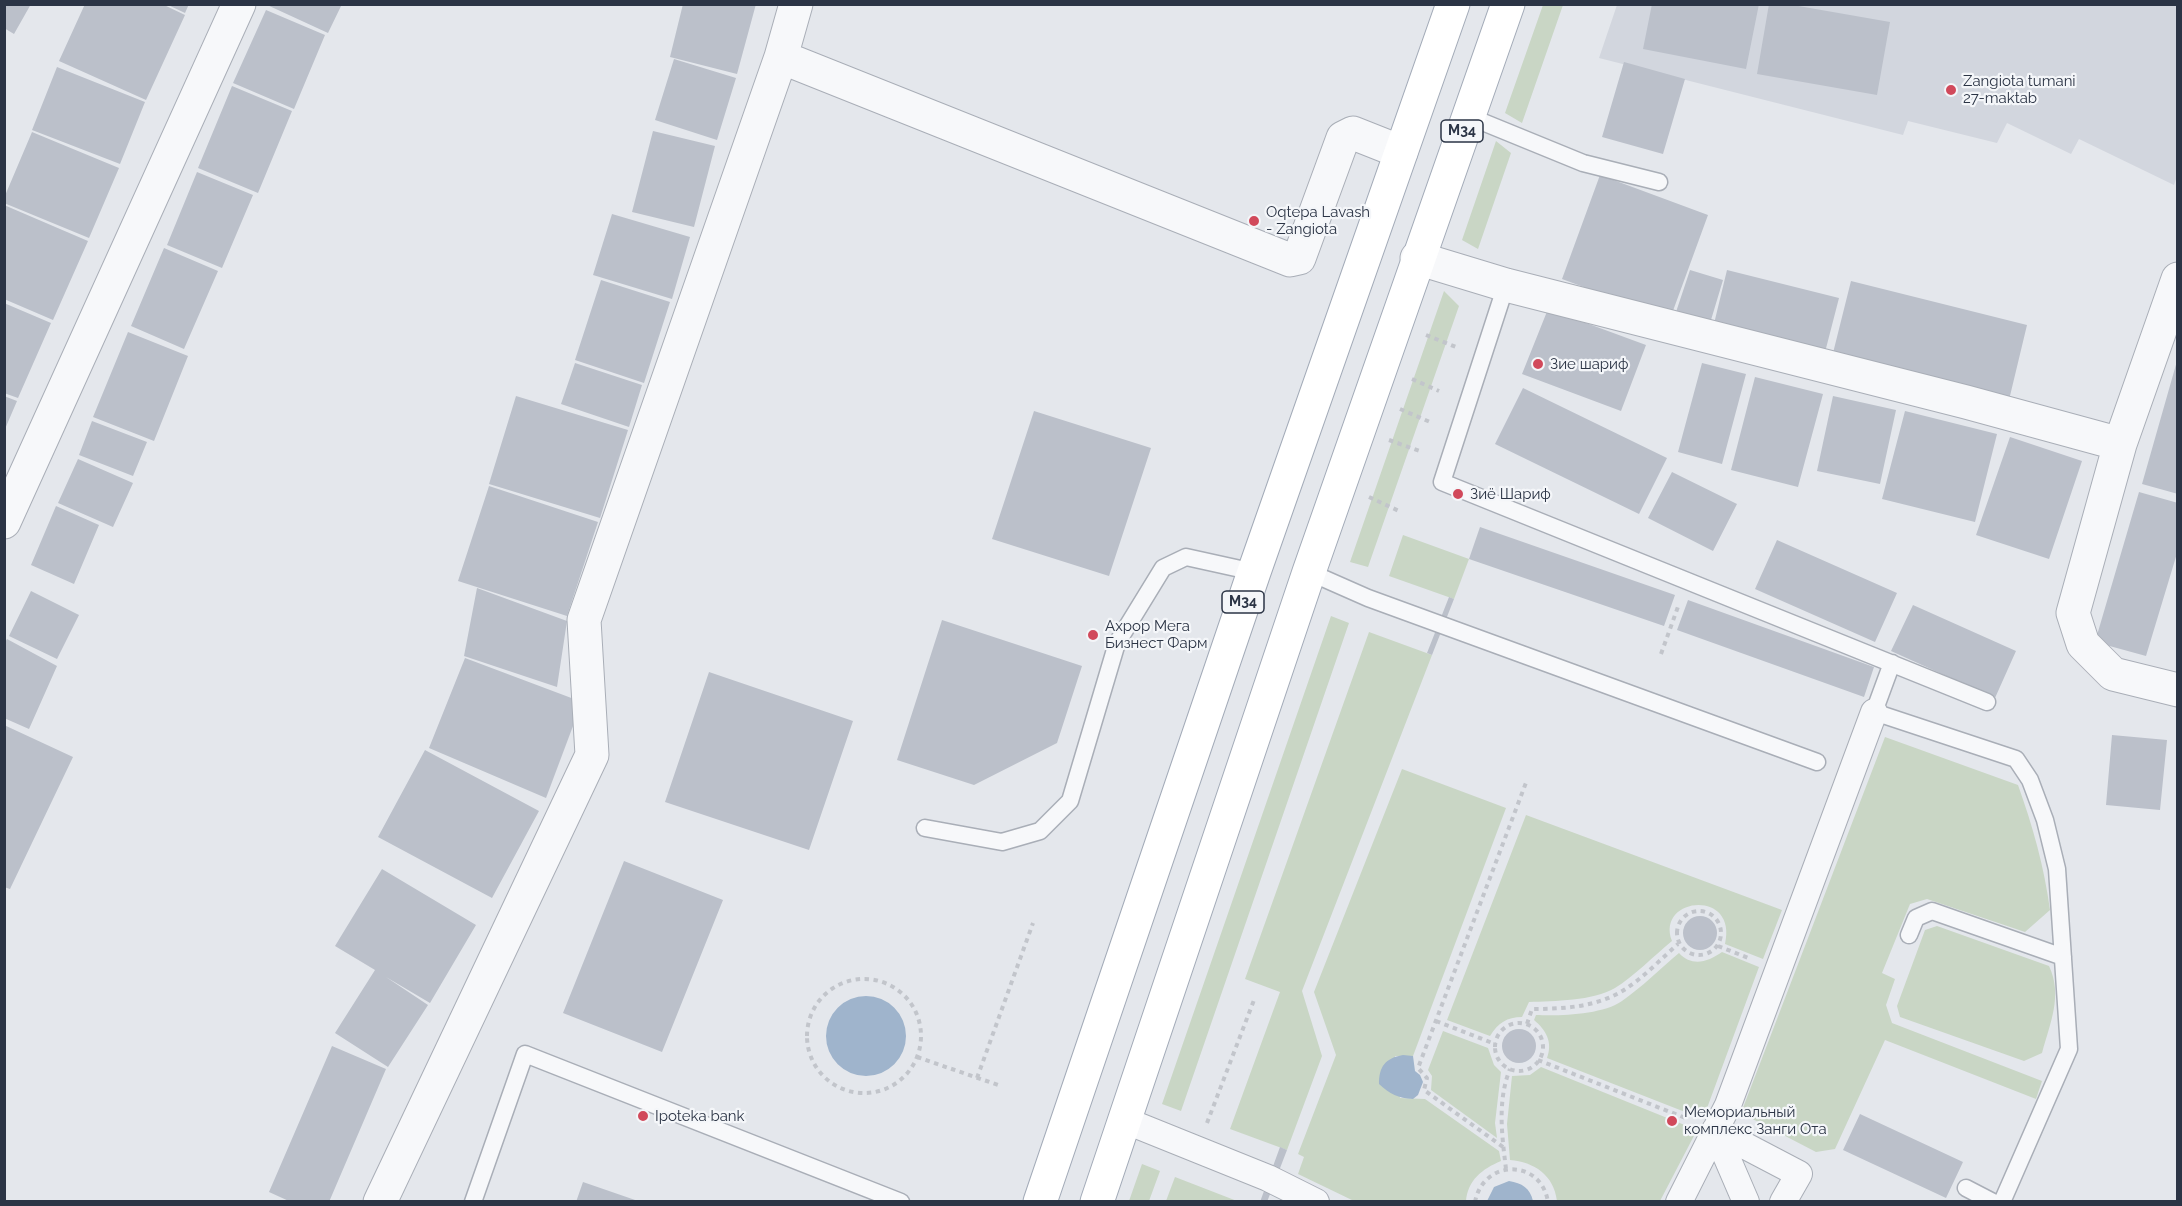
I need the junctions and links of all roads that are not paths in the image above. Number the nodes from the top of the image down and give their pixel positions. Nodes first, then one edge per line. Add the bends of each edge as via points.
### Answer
1 (240, 4) edge
2 (796, 4) edge
3 (1453, 4) edge
4 (1508, 4) edge
5 (781, 57) junction
6 (1468, 116) junction
7 (1401, 152) junction
8 (1659, 182) dead end
9 (1417, 258) junction
10 (2178, 279) edge
11 (1506, 285) junction
12 (2120, 444) junction
13 (4, 522) edge
14 (1254, 572) junction
15 (1309, 572) junction
16 (1892, 663) junction
17 (2178, 690) edge
18 (1987, 702) dead end
19 (1874, 712) junction
20 (1817, 762) dead end
21 (925, 828) dead end
22 (1909, 935) dead end
23 (2063, 957) junction
24 (1124, 1120) junction
25 (1715, 1130) junction
26 (1966, 1188) dead end
27 (380, 1202) edge
28 (473, 1202) edge
29 (901, 1202) edge
30 (1040, 1202) edge
31 (1096, 1202) edge
32 (1316, 1202) edge
33 (1679, 1202) edge
34 (1746, 1202) edge
35 (1784, 1202) edge
36 (1993, 1202) edge
37 (2002, 1202) edge

1 - 13 street
2 - 5 street
3 - 7 main road, M34
4 - 6 main road, M34
5 - 7 street via 1290,260 1299,258 1343,138 1353,133
5 - 27 street via 584,620 592,755
6 - 8 lane via 1583,163
6 - 9 main road, M34
7 - 14 main road, M34
9 - 11 street
9 - 15 main road, M34
10 - 12 street
11 - 12 street
11 - 16 lane via 1442,482
12 - 17 street via 2073,613 2083,644 2113,674
14 - 21 lane via 1186,557 1162,568 1117,643 1070,801 1040,831 1002,842
14 - 30 main road, M34
15 - 20 lane via 1368,598
15 - 24 main road, M34
16 - 18 lane
16 - 19 lane
19 - 23 lane via 2016,759 2030,780 2045,820 2057,869
19 - 25 street via 1728,1105
22 - 23 lane via 1916,918 1932,910
23 - 37 lane via 2069,1049
24 - 31 main road, M34
24 - 32 street via 1268,1178
25 - 33 street
25 - 34 street
25 - 35 street via 1799,1173
26 - 36 lane
28 - 29 lane via 525,1054

